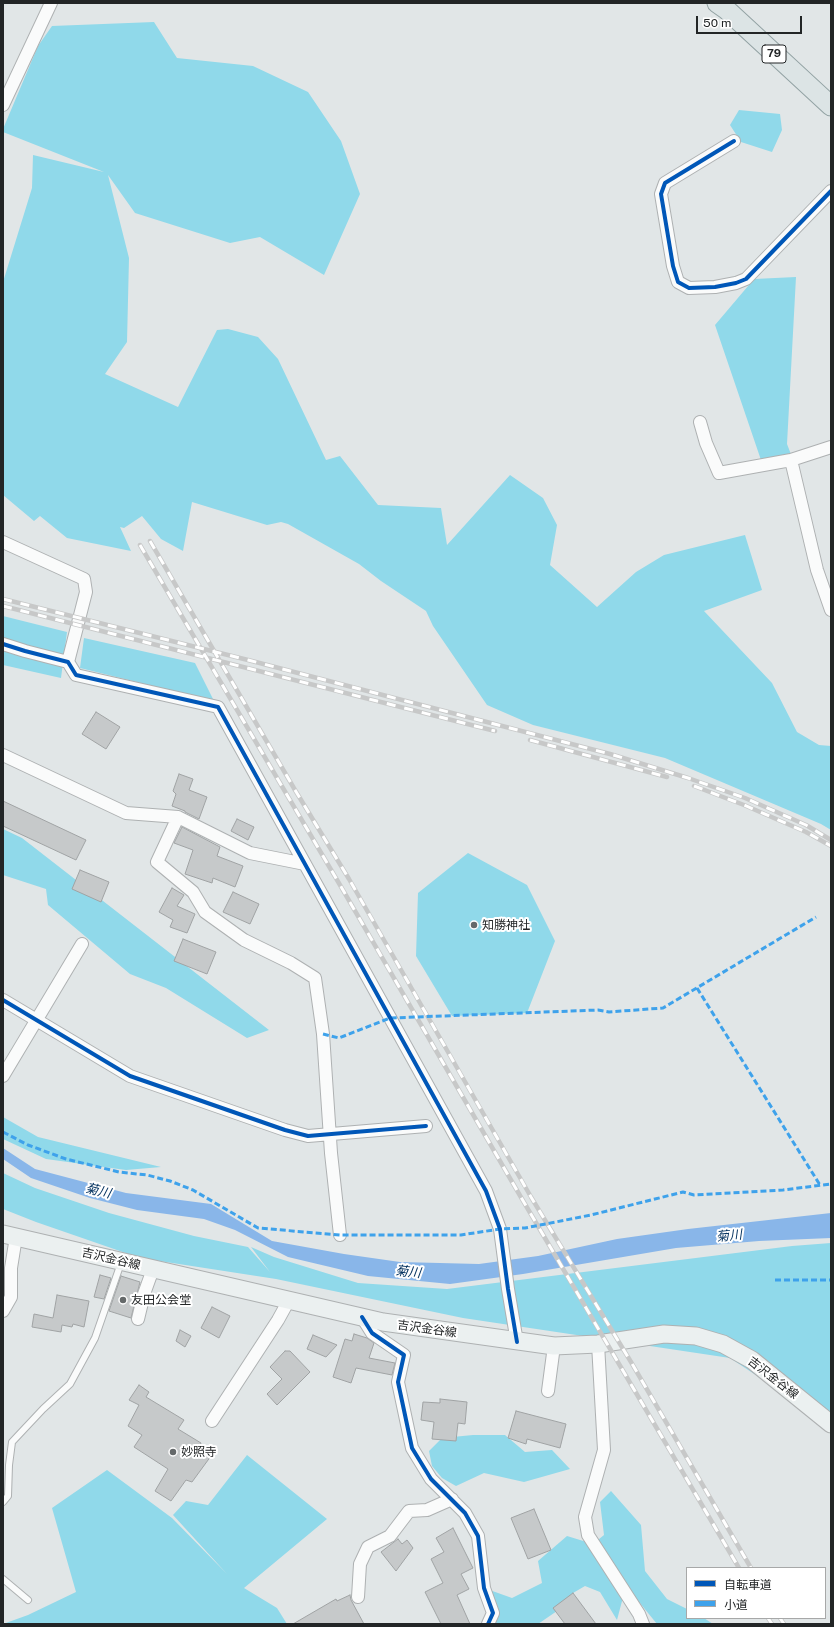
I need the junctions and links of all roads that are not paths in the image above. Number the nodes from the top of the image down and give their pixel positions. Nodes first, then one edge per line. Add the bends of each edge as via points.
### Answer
1 (51, 3) edge
2 (717, 3) edge
3 (3, 105) edge
4 (831, 106) edge
5 (734, 141) dead end
6 (831, 191) edge
7 (700, 422) dead end
8 (831, 446) edge
9 (791, 460) junction
10 (3, 542) edge
11 (831, 610) edge
12 (3, 644) edge
13 (68, 662) junction
14 (3, 755) edge
15 (178, 817) junction
16 (306, 864) junction
17 (82, 944) dead end
18 (3, 1000) edge
19 (36, 1019) junction
20 (3, 1076) edge
21 (426, 1126) dead end
22 (330, 1134) junction
23 (9, 1235) edge
24 (340, 1235) dead end
25 (121, 1261) junction
26 (153, 1269) junction
27 (289, 1300) junction
28 (3, 1311) edge
29 (362, 1317) junction
30 (138, 1319) dead end
31 (517, 1342) junction
32 (598, 1344) junction
33 (554, 1346) junction
34 (548, 1390) dead end
35 (212, 1421) dead end
36 (830, 1425) edge
37 (452, 1499) junction
38 (3, 1502) edge
39 (3, 1579) edge
40 (358, 1597) dead end
41 (28, 1600) dead end
42 (488, 1624) edge
43 (643, 1624) edge

1 - 3 street
2 - 4 main road, 79
5 - 6 street via 665,183 661,194 673,266 678,282 689,288 715,287 746,279
7 - 9 street via 719,473
8 - 9 street
9 - 11 street via 816,570
10 - 13 street via 84,579 86,592
12 - 13 street
13 - 16 street via 76,675 218,707
14 - 15 street via 126,813
15 - 16 street via 250,853
15 - 22 street via 157,862 193,892 205,912 244,940 315,978 323,1034
16 - 31 street via 486,1191 500,1229
17 - 19 street
18 - 19 street
19 - 20 street
19 - 22 street via 143,1082 285,1130 308,1136
21 - 22 street
22 - 24 street
23 - 25 main road, 吉沢金谷線
23 - 28 street via 11,1297
25 - 26 main road, 吉沢金谷線
25 - 38 lane via 95,1338 70,1384 12,1442 8,1496
26 - 27 main road, 吉沢金谷線
26 - 30 street
27 - 29 main road, 吉沢金谷線
27 - 35 street
29 - 31 main road, 吉沢金谷線
29 - 37 street via 372,1333 404,1355 398,1382 412,1448 432,1479
31 - 33 main road, 吉沢金谷線
32 - 33 main road, 吉沢金谷線
32 - 36 main road, 吉沢金谷線 via 664,1334 696,1336 723,1344 752,1360
32 - 43 street via 604,1450 586,1517 588,1535
33 - 34 street
37 - 40 street via 427,1510 409,1511 390,1536 368,1547 360,1564
37 - 42 street via 465,1513 478,1536 484,1588 493,1613
39 - 41 lane

